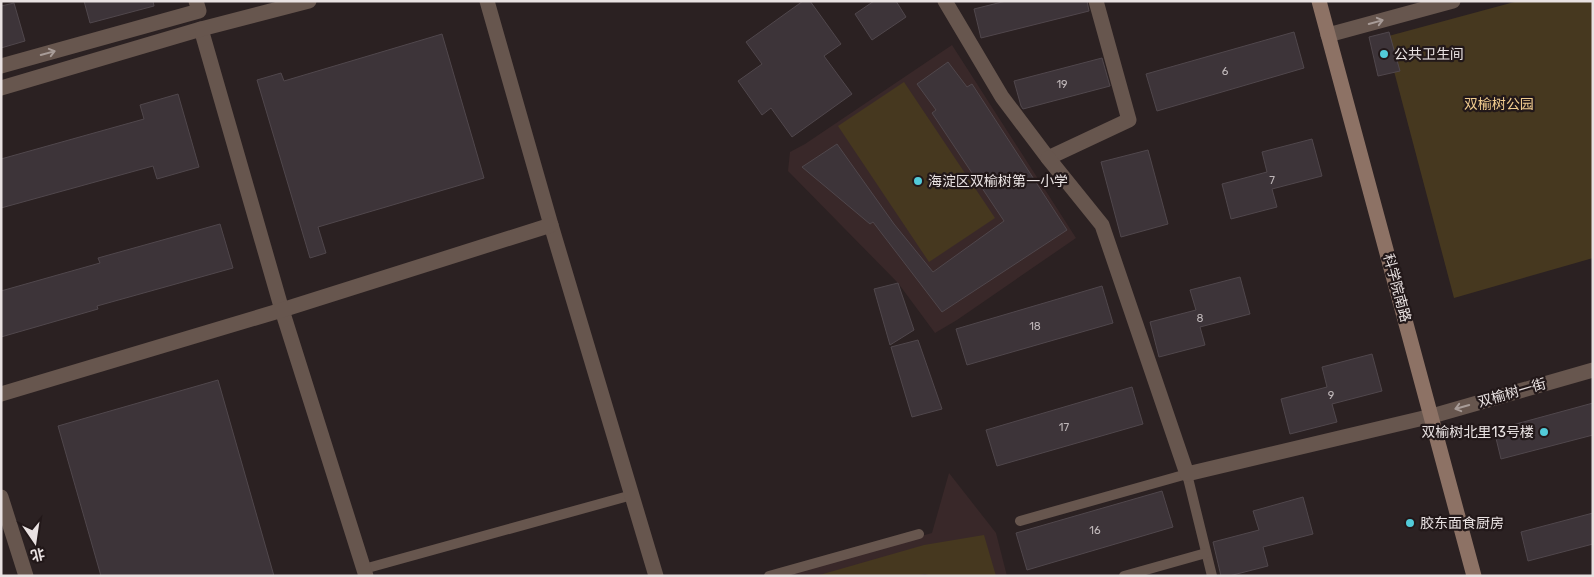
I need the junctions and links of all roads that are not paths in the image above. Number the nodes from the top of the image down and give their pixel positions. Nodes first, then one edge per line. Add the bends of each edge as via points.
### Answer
1 (196, 1) edge
2 (309, 1) edge
3 (487, 1) edge
4 (945, 1) edge
5 (1096, 1) edge
6 (1319, 1) edge
7 (1453, 1) edge
8 (201, 29) junction
9 (1328, 34) junction
10 (1, 66) edge
11 (1, 88) edge
12 (1048, 158) junction
13 (551, 226) junction
14 (282, 310) junction
15 (1593, 370) edge
16 (1, 394) edge
17 (1432, 416) junction
18 (1187, 474) junction
19 (632, 495) junction
20 (1, 497) edge
21 (1020, 521) dead end
22 (919, 534) dead end
23 (1206, 553) junction
24 (365, 572) edge
25 (26, 576) edge
26 (656, 576) edge
27 (769, 576) edge
28 (1124, 576) edge
29 (1212, 576) edge
30 (1474, 576) edge

10 -> 1 street via 200,11
2 - 8 street
3 - 13 street
4 - 12 street via 1002,97
5 - 12 street via 1129,120
6 - 9 street, 科学院南路
9 -> 7 street
8 - 11 street
8 - 14 street
9 - 17 street, 科学院南路
12 - 18 street via 1102,225
13 - 14 street
13 - 19 street
14 - 16 street
14 - 24 street
15 -> 17 street, 双榆树一街
17 - 18 street, 双榆树一街
17 - 30 street, 科学院南路
18 - 21 lane
18 - 23 lane
19 - 24 lane
19 - 26 street
20 - 25 street
22 - 27 lane
23 - 28 lane
23 - 29 lane

